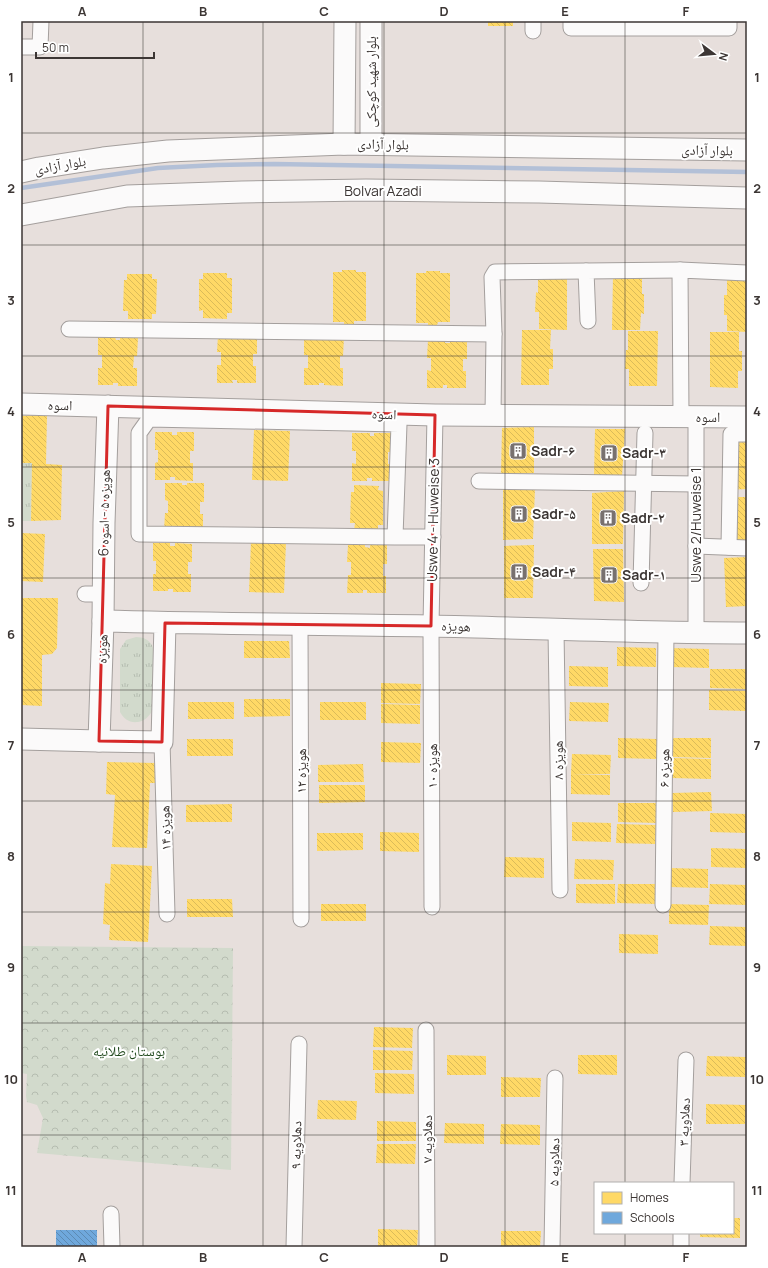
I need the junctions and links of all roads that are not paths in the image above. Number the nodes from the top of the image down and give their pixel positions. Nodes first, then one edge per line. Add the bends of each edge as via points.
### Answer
1 (41, 21) edge
2 (345, 21) edge
3 (371, 21) edge
4 (570, 21) edge
5 (729, 21) edge
6 (21, 47) edge
7 (345, 102) junction
8 (371, 102) junction
9 (344, 144) junction
10 (370, 144) junction
11 (747, 150) edge
12 (21, 172) edge
13 (747, 198) edge
14 (21, 215) edge
15 (680, 270) junction
16 (586, 271) junction
17 (747, 274) edge
18 (588, 321) dead end
19 (69, 329) dead end
20 (494, 334) junction
21 (21, 404) edge
22 (108, 406) junction
23 (435, 415) junction
24 (493, 416) junction
25 (747, 416) edge
26 (689, 417) junction
27 (645, 433) dead end
28 (747, 434) edge
29 (479, 481) dead end
30 (644, 484) junction
31 (696, 484) junction
32 (395, 537) junction
33 (433, 537) junction
34 (696, 546) junction
35 (729, 547) junction
36 (747, 548) edge
37 (641, 582) dead end
38 (103, 621) junction
39 (165, 623) junction
40 (300, 624) junction
41 (431, 626) junction
42 (556, 630) junction
43 (666, 632) junction
44 (696, 633) junction
45 (747, 633) edge
46 (21, 739) edge
47 (99, 741) junction
48 (162, 742) junction
49 (560, 890) dead end
50 (663, 905) dead end
51 (432, 907) dead end
52 (167, 914) dead end
53 (301, 919) dead end
54 (426, 1030) dead end
55 (299, 1044) dead end
56 (686, 1060) dead end
57 (555, 1078) dead end
58 (682, 1182) edge
59 (111, 1214) dead end
60 (681, 1234) edge
61 (112, 1247) edge
62 (294, 1247) edge
63 (427, 1247) edge
64 (552, 1247) edge
65 (680, 1247) edge

1 - 6 street via 40,47
2 - 7 street, بلوار شهید کوچکی
3 - 8 street, بلوار شهید کوچکی
4 - 5 street via 571,28 729,28
7 - 8 street via 358,109
7 - 9 street, بلوار شهید کوچکی
8 - 10 street, بلوار شهید کوچکی
9 - 10 street, بلوار آزادی
9 - 12 street, بلوار آزادی via 168,151 103,158
10 - 11 street, بلوار آزادی
13 - 14 street, Bolvar Azadi via 539,192 242,192 127,196
15 - 16 street
15 - 17 street
15 - 26 street, Uswe 2/Huweise 1
16 - 18 street
16 - 20 street via 495,272 492,277
19 - 20 street
20 - 24 street
21 - 22 street, اسوه
22 - 23 street, اسوه
22 - 38 street, هویزه ۵ - اسوه 6 via 94,594
23 - 24 street, اسوه
23 - 33 street, Uswe 4 - Huweise 3
24 - 26 street, اسوه
25 - 26 street, اسوه
26 - 31 street, Uswe 2/Huweise 1
27 - 30 street
28 - 35 street via 731,434
29 - 30 street
30 - 31 street
30 - 37 street
31 - 34 street, Uswe 2/Huweise 1
32 - 32 street via 399,424 149,419 139,433 139,534
32 - 33 street
33 - 41 street, Uswe 4 - Huweise 3
34 - 35 street
34 - 44 street, Uswe 2/Huweise 1
35 - 36 street
38 - 39 street, هویزه
38 - 47 street, هویزه
39 - 40 street, هویزه
39 - 48 street
40 - 41 street, هویزه
40 - 53 street, هویزه ۱۲
41 - 42 street, هویزه
41 - 51 street, هویزه ۱۰
42 - 43 street, هویزه
42 - 49 street, هویزه ۸
43 - 44 street, هویزه
43 - 50 street, هویزه ۶
44 - 45 street, هویزه
46 - 47 street
47 - 48 street
48 - 52 street, هویزه ۱۴
54 - 63 street, دهلاویه ۷
55 - 62 street, دهلاویه ۹
56 - 58 street, دهلاویه ۳
57 - 64 street, دهلاویه ۵
59 - 61 street
60 - 65 street

